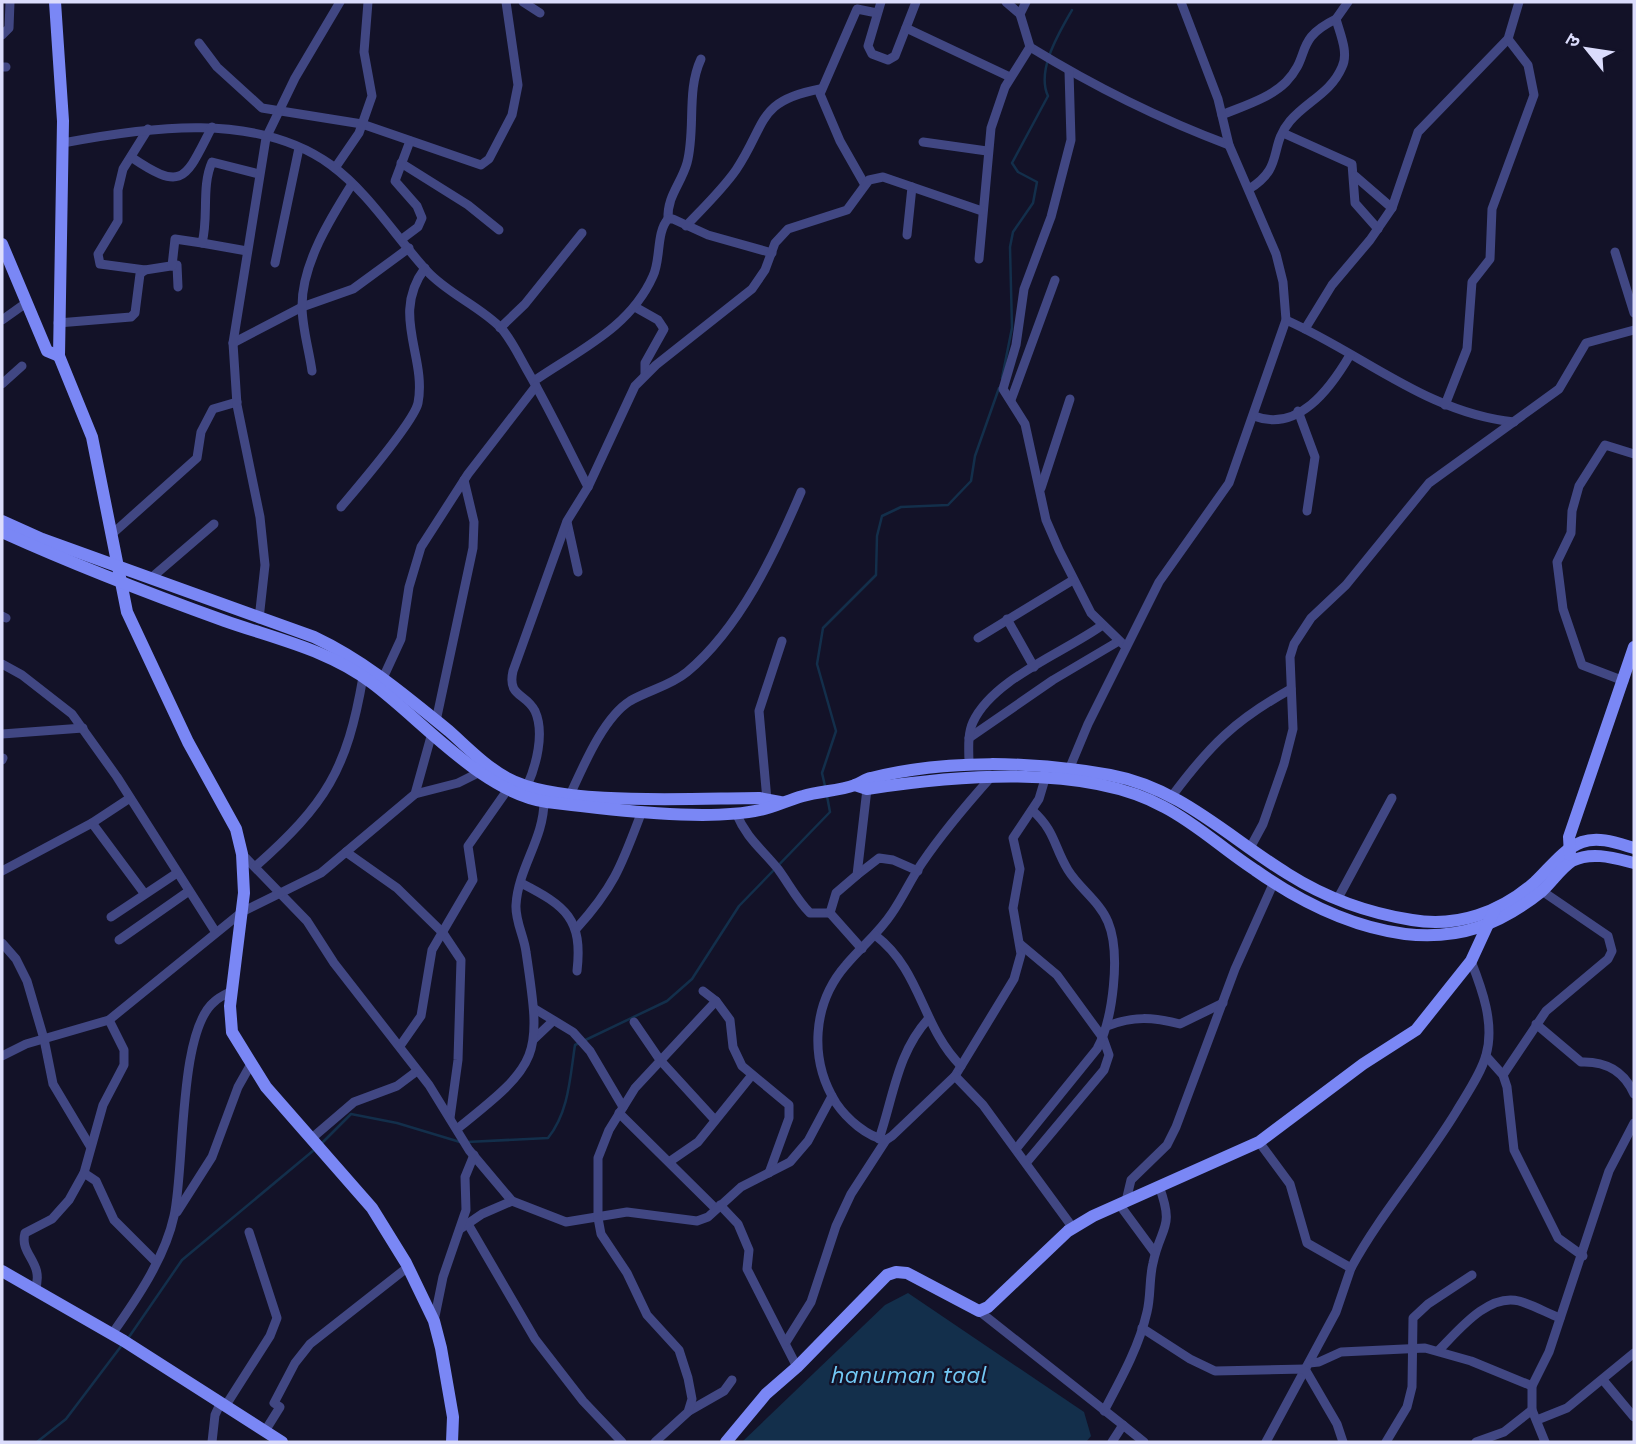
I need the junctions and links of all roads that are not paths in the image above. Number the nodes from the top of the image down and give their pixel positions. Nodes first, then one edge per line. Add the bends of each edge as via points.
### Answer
1 (10, 2) edge
2 (55, 2) edge
3 (340, 2) edge
4 (368, 2) edge
5 (506, 2) edge
6 (523, 2) edge
7 (881, 2) edge
8 (916, 2) edge
9 (1006, 2) edge
10 (1026, 2) edge
11 (1181, 2) edge
12 (1349, 2) edge
13 (1519, 2) edge
14 (540, 13) dead end
15 (877, 13) junction
16 (1020, 14) junction
17 (1336, 19) junction
18 (906, 28) junction
19 (2, 35) edge
20 (1508, 39) junction
21 (199, 43) dead end
22 (1030, 47) junction
23 (701, 60) dead end
24 (1069, 71) junction
25 (1010, 77) junction
26 (820, 89) junction
27 (278, 112) junction
28 (1222, 115) junction
29 (362, 124) junction
30 (212, 127) junction
31 (148, 130) junction
32 (1283, 133) junction
33 (267, 138) junction
34 (410, 141) junction
35 (923, 142) dead end
36 (63, 143) junction
37 (1228, 145) junction
38 (299, 148) junction
39 (987, 150) junction
40 (131, 157) junction
41 (401, 163) junction
42 (335, 168) junction
43 (259, 174) junction
44 (1354, 176) junction
45 (352, 184) junction
46 (865, 185) junction
47 (912, 187) junction
48 (1249, 189) junction
49 (1392, 208) junction
50 (982, 211) junction
51 (668, 219) junction
52 (686, 226) junction
53 (1378, 229) junction
54 (499, 230) dead end
55 (582, 233) dead end
56 (907, 235) dead end
57 (402, 239) junction
58 (202, 243) junction
59 (2, 244) edge
60 (409, 248) junction
61 (247, 251) junction
62 (1615, 252) dead end
63 (772, 253) junction
64 (979, 259) dead end
65 (275, 264) dead end
66 (172, 266) junction
67 (425, 268) junction
68 (145, 270) junction
69 (1055, 280) dead end
70 (178, 288) dead end
71 (26, 303) junction
72 (302, 307) junction
73 (635, 307) junction
74 (1634, 313) edge
75 (2, 320) edge
76 (1286, 320) junction
77 (58, 323) junction
78 (500, 328) junction
79 (1306, 329) junction
80 (1634, 330) edge
81 (233, 344) junction
82 (1350, 355) junction
83 (60, 356) junction
84 (22, 366) dead end
85 (312, 371) dead end
86 (645, 375) junction
87 (535, 383) junction
88 (2, 384) edge
89 (1070, 399) dead end
90 (1011, 400) junction
91 (237, 402) junction
92 (1445, 405) junction
93 (1298, 411) junction
94 (1254, 416) junction
95 (1514, 422) junction
96 (1634, 454) edge
97 (464, 480) junction
98 (588, 487) junction
99 (1040, 490) junction
100 (801, 492) dead end
101 (341, 507) dead end
102 (1307, 511) dead end
103 (2, 521) edge
104 (567, 521) junction
105 (214, 524) dead end
106 (2, 532) edge
107 (111, 535) junction
108 (578, 572) dead end
109 (118, 573) junction
110 (150, 579) junction
111 (1073, 580) junction
112 (259, 619) junction
113 (1007, 619) junction
114 (1101, 626) junction
115 (978, 638) dead end
116 (782, 641) dead end
117 (1122, 644) junction
118 (1634, 647) edge
119 (2, 664) edge
120 (1034, 667) junction
121 (363, 677) junction
122 (383, 678) junction
123 (1624, 681) junction
124 (1291, 689) junction
125 (434, 727) junction
126 (83, 729) junction
127 (2, 734) edge
128 (970, 738) junction
129 (969, 765) junction
130 (480, 772) junction
131 (1068, 775) junction
132 (992, 776) junction
133 (1045, 779) junction
134 (527, 786) junction
135 (861, 787) junction
136 (508, 789) junction
137 (415, 794) junction
138 (569, 794) junction
139 (1172, 796) junction
140 (130, 798) junction
141 (1392, 798) dead end
142 (767, 800) junction
143 (544, 801) junction
144 (784, 802) junction
145 (1032, 810) junction
146 (642, 811) junction
147 (736, 813) junction
148 (92, 823) junction
149 (1250, 848) junction
150 (1634, 848) edge
151 (346, 852) junction
152 (242, 854) junction
153 (1570, 855) junction
154 (1634, 863) edge
155 (255, 867) junction
156 (2, 871) edge
157 (918, 871) junction
158 (177, 873) junction
159 (857, 874) junction
160 (1274, 882) junction
161 (521, 883) junction
162 (189, 891) junction
163 (279, 891) junction
164 (1542, 891) junction
165 (144, 893) junction
166 (1337, 900) junction
167 (1495, 909) junction
168 (242, 912) junction
169 (830, 913) junction
170 (111, 918) dead end
171 (1490, 924) junction
172 (576, 929) junction
173 (215, 931) junction
174 (443, 933) junction
175 (875, 935) junction
176 (119, 940) dead end
177 (1020, 944) junction
178 (3, 948) edge
179 (862, 949) junction
180 (1471, 961) junction
181 (577, 971) dead end
182 (232, 990) junction
183 (703, 992) dead end
184 (716, 1001) junction
185 (1223, 1003) junction
186 (535, 1009) junction
187 (929, 1018) junction
188 (110, 1020) junction
189 (553, 1021) junction
190 (634, 1022) dead end
191 (1536, 1024) junction
192 (1107, 1026) junction
193 (1103, 1038) junction
194 (44, 1039) junction
195 (534, 1039) junction
196 (400, 1045) junction
197 (6, 1054) edge
198 (1486, 1056) junction
199 (660, 1060) junction
200 (251, 1064) junction
201 (2, 1065) edge
202 (961, 1066) junction
203 (417, 1071) junction
204 (752, 1075) junction
205 (1503, 1075) junction
206 (955, 1076) junction
207 (1634, 1091) edge
208 (832, 1096) junction
209 (621, 1110) junction
210 (450, 1118) junction
211 (714, 1119) junction
212 (1634, 1124) edge
213 (458, 1131) junction
214 (883, 1139) junction
215 (1259, 1142) junction
216 (318, 1145) junction
217 (90, 1146) junction
218 (1016, 1149) junction
219 (471, 1152) junction
220 (669, 1162) junction
221 (1026, 1163) junction
222 (84, 1173) junction
223 (769, 1173) junction
224 (1159, 1186) junction
225 (512, 1201) junction
226 (1121, 1203) junction
227 (718, 1207) junction
228 (174, 1216) junction
229 (598, 1218) junction
230 (464, 1227) junction
231 (1073, 1228) junction
232 (249, 1232) dead end
233 (1156, 1253) junction
234 (1583, 1256) junction
235 (156, 1262) junction
236 (408, 1267) junction
237 (1351, 1268) junction
238 (2, 1270) edge
239 (1472, 1275) dead end
240 (35, 1290) junction
241 (979, 1311) junction
242 (1560, 1318) junction
243 (434, 1321) junction
244 (1142, 1328) junction
245 (112, 1334) junction
246 (786, 1342) junction
247 (1411, 1348) junction
248 (1438, 1350) junction
249 (1634, 1353) edge
250 (1307, 1366) junction
251 (797, 1367) junction
252 (732, 1380) dead end
253 (1603, 1380) junction
254 (1532, 1387) junction
255 (223, 1404) junction
256 (1532, 1410) junction
257 (1104, 1411) junction
258 (688, 1412) junction
259 (1634, 1417) edge
260 (1537, 1420) junction
261 (1123, 1425) junction
262 (265, 1431) junction
263 (212, 1442) edge
264 (282, 1442) edge
265 (452, 1442) edge
266 (622, 1442) edge
267 (655, 1442) edge
268 (726, 1442) edge
269 (1112, 1442) edge
270 (1144, 1442) edge
271 (1266, 1442) edge
272 (1343, 1442) edge
273 (1386, 1442) edge
274 (1476, 1442) edge
275 (1545, 1442) edge

1 - 19 street via 9,29
2 - 36 street
3 - 27 street
4 - 29 street via 364,52 372,96
5 - 34 street via 518,85 512,115 489,159 474,164
6 - 14 street
7 - 15 street
8 - 18 street
9 - 16 street
10 - 16 street
11 - 28 street
12 - 17 street
13 - 20 street
15 - 18 street via 868,46 872,54 892,59
15 - 26 street via 857,9
16 - 22 street
17 - 28 street via 1307,39 1285,83
17 - 32 street via 1345,52 1342,67 1327,91
18 - 25 street
20 - 49 street via 1418,132
20 - 92 street via 1528,65 1534,95 1492,209 1490,259 1472,282 1466,349
21 - 27 street via 217,67 262,108
22 - 24 street
22 - 25 street
23 - 51 street via 693,80 687,163 671,194
24 - 37 street via 1158,118
24 - 90 street via 1071,140 1051,217 1024,289 1016,345 1003,382
25 - 39 street
26 - 46 street via 823,105
26 - 52 street via 792,96 768,111 737,169
27 - 29 street
27 - 33 street
28 - 37 street
29 - 34 street
29 - 42 street
30 - 31 street
30 - 33 street
30 - 40 street via 194,162 172,179
31 - 36 street
31 - 40 street
32 - 44 street via 1326,155 1347,160
32 - 48 street via 1269,174
33 - 38 street
33 - 43 street
34 - 41 street
35 - 39 street
36 - 77 street
37 - 48 street
38 - 42 street
38 - 65 street
39 - 50 street
40 - 68 street via 118,190 118,221 98,254 100,264
41 - 54 street
41 - 57 street via 396,184 422,218
42 - 45 street
43 - 58 street via 212,162
43 - 61 street
44 - 49 street
44 - 53 street via 1355,203
45 - 57 street
45 - 72 street via 312,261
46 - 47 street via 876,177
46 - 63 street via 847,210 788,229
47 - 50 street
47 - 56 street
48 - 76 street via 1276,254
49 - 53 street
50 - 64 street
51 - 52 street
51 - 73 street via 653,277
52 - 63 street
53 - 79 street via 1332,285
55 - 78 street
57 - 60 street
58 - 61 street
58 - 66 street via 175,239
59 - 71 street
60 - 67 street
60 - 72 street via 353,289
61 - 81 street
62 - 74 street
63 - 86 street via 752,289
66 - 68 street
66 - 70 street via 177,265
67 - 78 street
67 - 101 street via 413,286 409,310 417,407
68 - 77 street via 140,274 131,317
69 - 90 street
71 - 75 street
71 - 83 street via 47,351
72 - 81 street
72 - 85 street
73 - 86 street via 664,329 645,363
73 - 87 street via 622,323
76 - 79 street
76 - 94 street
77 - 83 street
78 - 87 street
79 - 82 street
80 - 95 street via 1586,343 1559,389
81 - 91 street
82 - 92 street
82 - 93 street via 1323,396
83 - 107 street via 92,438
84 - 88 street
86 - 98 street
87 - 97 street
87 - 98 street
89 - 99 street
90 - 99 street via 1025,424
91 - 107 street via 213,409 201,432 197,458
91 - 112 street via 265,565
92 - 95 street via 1466,414
93 - 94 street via 1276,421
93 - 102 street via 1315,457
94 - 117 street via 1228,483 1170,562
95 - 124 street via 1429,483 1346,585 1311,618 1290,657
96 - 123 street via 1605,445 1579,486 1571,533 1557,562 1563,609 1582,665
97 - 122 street via 421,547 401,639
97 - 125 street via 474,522 473,548
98 - 104 street
99 - 111 street via 1046,520
100 - 138 street via 761,578 724,631 688,671 617,712
103 - 109 street
104 - 108 street
104 - 134 street via 510,682 537,714 537,753
105 - 110 street
106 - 109 street
107 - 109 street
109 - 110 street
109 - 121 street via 225,621 333,659
109 - 152 street via 136,635 223,802
110 - 112 street
111 - 113 street
111 - 114 street
112 - 122 street via 344,651
113 - 115 street
113 - 120 street
114 - 117 street
114 - 120 street
116 - 142 street via 759,711
117 - 128 street via 1054,680
117 - 131 street
118 - 123 street
119 - 126 street via 54,698
120 - 128 street via 990,699 972,724
121 - 125 street
121 - 155 street via 356,718 337,773 292,834
122 - 125 street
123 - 153 street via 1569,837
124 - 139 street via 1226,731
124 - 149 street via 1293,729 1284,764
125 - 130 street
125 - 134 street
125 - 137 street
126 - 127 street
126 - 140 street
128 - 129 street
129 - 131 street
129 - 135 street via 867,778
130 - 136 street
130 - 137 street
131 - 133 street
131 - 139 street via 1131,779
131 - 160 street via 1162,806
132 - 133 street
132 - 135 street
132 - 157 street
133 - 145 street
134 - 138 street
135 - 144 street
135 - 159 street
136 - 143 street
136 - 174 street via 471,840 468,851 473,880
137 - 151 street
138 - 142 street
139 - 149 street
140 - 148 street
140 - 158 street
141 - 166 street
142 - 144 street
143 - 146 street
143 - 161 street via 540,835
144 - 147 street
145 - 177 street via 1013,838 1020,869 1013,908
145 - 192 street via 1053,833 1068,870 1108,923 1113,978
146 - 147 street
146 - 172 street via 621,870
147 - 169 street via 745,835 779,871 799,902 810,913
148 - 156 street
148 - 165 street
149 - 166 street
150 - 153 street via 1594,839
151 - 163 street via 309,880
151 - 174 street via 397,888
152 - 155 street
152 - 168 street
153 - 154 street
153 - 164 street
153 - 167 street
155 - 163 street
157 - 159 street via 879,858
157 - 175 street
158 - 162 street
158 - 165 street
159 - 169 street via 836,893
160 - 171 street via 1374,929 1447,937
160 - 185 street
161 - 172 street via 552,901
161 - 186 street via 515,909
162 - 173 street
162 - 176 street
163 - 168 street
163 - 196 street
164 - 171 street
164 - 191 street via 1597,927 1612,944 1608,958
165 - 170 street
166 - 167 street via 1419,922 1448,922
167 - 171 street
168 - 173 street
168 - 182 street
169 - 179 street
171 - 180 street
172 - 181 street via 580,946
173 - 188 street
174 - 196 street via 432,950 421,1016
174 - 210 street via 458,953 461,968 458,1060
175 - 179 street
175 - 187 street via 908,969
177 - 193 street via 1057,975
177 - 202 street via 1014,979
178 - 194 street via 21,968
179 - 208 street via 830,988 821,1013 817,1051
180 - 198 street via 1486,1013
180 - 215 street via 1416,1030
182 - 200 street via 232,1032
182 - 228 street via 213,1002 193,1043
183 - 184 street
184 - 199 street
184 - 204 street via 730,1020 735,1057
185 - 192 street via 1180,1024 1149,1016
185 - 226 street via 1167,1144 1131,1180
186 - 189 street
186 - 195 street
187 - 202 street via 944,1048
187 - 214 street via 911,1041 896,1073
188 - 194 street
188 - 217 street via 124,1050 124,1065 103,1105
189 - 195 street
189 - 209 street via 573,1032 590,1051
190 - 199 street
191 - 205 street
191 - 207 street via 1576,1060 1607,1064
192 - 193 street
193 - 218 street
193 - 221 street via 1109,1055 1104,1070
194 - 197 street
194 - 217 street via 53,1084
195 - 213 street via 523,1070
196 - 203 street
197 - 201 street
198 - 205 street
198 - 237 street via 1427,1158 1382,1215
199 - 209 street
199 - 211 street
200 - 216 street
200 - 228 street via 212,1157
202 - 206 street
203 - 210 street
203 - 216 street via 397,1086 354,1102
204 - 211 street
204 - 223 street via 790,1109
205 - 234 street via 1514,1150 1558,1238
206 - 214 street via 941,1093
206 - 218 street
208 - 214 street via 852,1121
208 - 223 street via 808,1141 790,1161
209 - 220 street
209 - 229 street via 598,1158
210 - 213 street
211 - 220 street via 689,1151
212 - 234 street via 1609,1171
213 - 219 street
214 - 246 street via 836,1226 811,1302
215 - 224 street
215 - 237 street via 1290,1184 1307,1243
216 - 236 street via 372,1208
217 - 222 street
218 - 221 street
219 - 225 street
219 - 230 street via 465,1177
220 - 227 street
221 - 231 street
222 - 235 street via 96,1181 114,1220
222 - 240 street via 52,1219 25,1233 26,1249 39,1274
223 - 227 street via 741,1187
224 - 226 street
224 - 233 street via 1168,1220
225 - 229 street via 566,1222
225 - 230 street
226 - 231 street
226 - 233 street
227 - 229 street via 708,1217 689,1222 627,1212
227 - 246 street via 738,1224 749,1250 747,1269
228 - 235 street
229 - 258 street via 607,1247 627,1273 647,1315 684,1359 692,1399
230 - 243 street via 443,1278
230 - 266 street via 535,1339
231 - 241 street
232 - 255 street via 277,1318 270,1336
233 - 244 street
234 - 242 street
235 - 245 street
236 - 243 street
236 - 262 street via 310,1344 274,1403 280,1407
237 - 250 street via 1336,1312
238 - 240 street
239 - 247 street via 1418,1311 1410,1328
240 - 245 street
241 - 251 street via 907,1273 896,1272 877,1283
241 - 257 street
242 - 248 street via 1505,1299 1473,1317
242 - 254 street
243 - 265 street via 449,1395
244 - 250 street via 1215,1370
244 - 257 street
245 - 255 street
246 - 251 street
247 - 248 street
247 - 250 street via 1340,1352
247 - 273 street via 1412,1387 1407,1407
248 - 254 street
249 - 253 street
250 - 271 street
250 - 272 street
251 - 268 street via 766,1394
252 - 258 street via 724,1391
253 - 259 street
253 - 260 street via 1567,1408
254 - 256 street
255 - 262 street
255 - 263 street via 215,1415
256 - 260 street
256 - 274 street via 1494,1438
257 - 261 street
258 - 267 street
260 - 275 street
261 - 269 street
261 - 270 street
262 - 264 street

